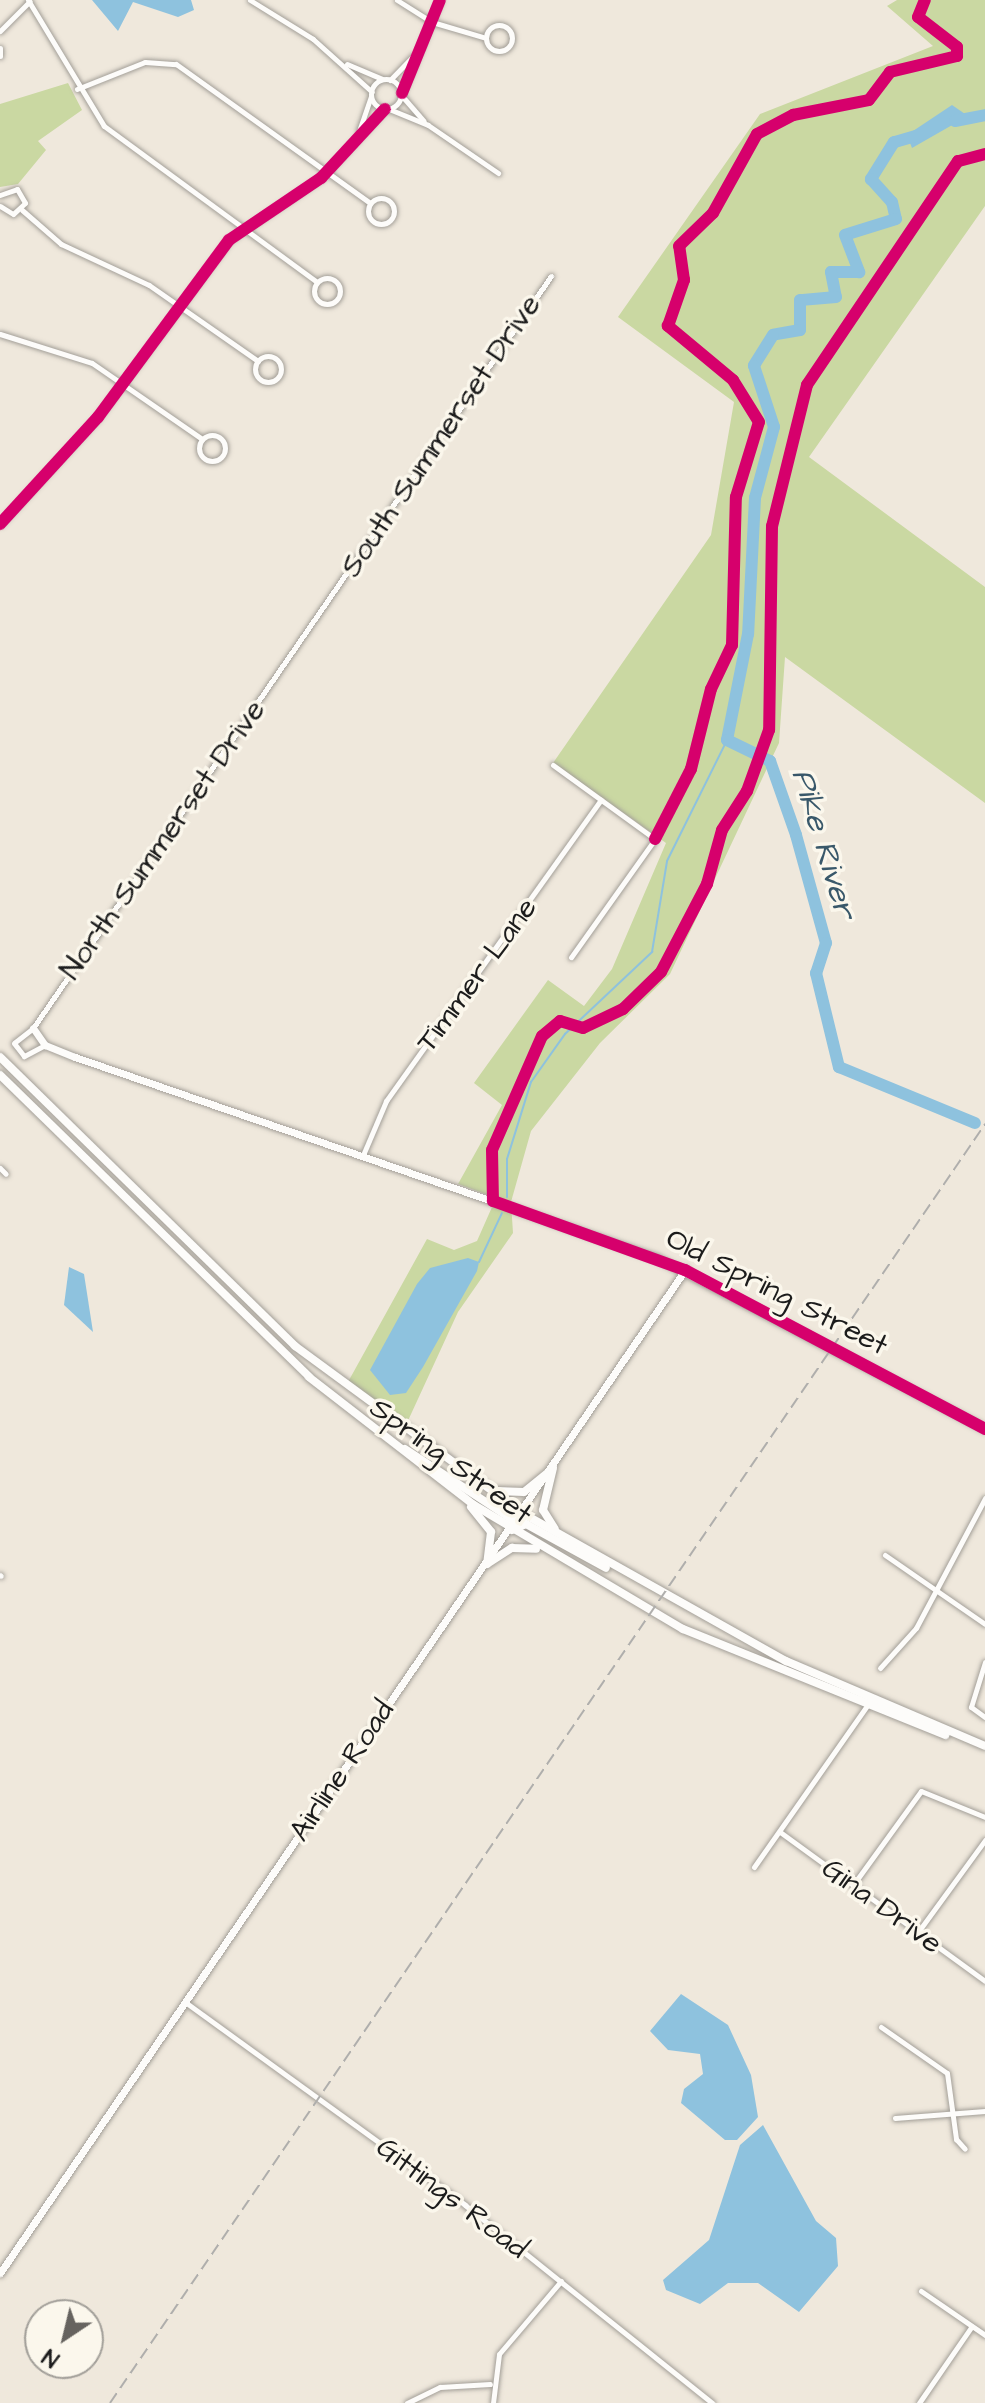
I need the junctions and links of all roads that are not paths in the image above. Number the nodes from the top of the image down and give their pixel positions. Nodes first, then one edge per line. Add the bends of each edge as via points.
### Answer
1 (30, 0) edge
2 (250, 0) edge
3 (397, 0) edge
4 (440, 0) edge
5 (432, 22) junction
6 (0, 31) edge
7 (486, 38) junction
8 (0, 48) edge
9 (414, 55) junction
10 (0, 56) edge
11 (341, 61) junction
12 (386, 80) junction
13 (77, 89) junction
14 (372, 94) junction
15 (402, 94) junction
16 (387, 109) junction
17 (428, 125) junction
18 (359, 131) junction
19 (328, 171) junction
20 (498, 173) dead end
21 (0, 195) edge
22 (370, 203) junction
23 (0, 206) edge
24 (22, 210) junction
25 (241, 228) junction
26 (551, 276) dead end
27 (317, 282) junction
28 (181, 306) junction
29 (0, 334) edge
30 (258, 361) junction
31 (124, 384) junction
32 (202, 439) junction
33 (0, 524) edge
34 (331, 596) joint
35 (553, 765) dead end
36 (601, 800) junction
37 (571, 957) dead end
38 (33, 1028) junction
39 (45, 1045) junction
40 (0, 1057) edge
41 (0, 1075) edge
42 (363, 1155) junction
43 (0, 1168) edge
44 (6, 1174) dead end
45 (685, 1270) junction
46 (985, 1429) edge
47 (373, 1430) junction
48 (553, 1468) junction
49 (484, 1486) junction
50 (457, 1493) junction
51 (985, 1498) edge
52 (522, 1513) junction
53 (512, 1530) junction
54 (576, 1546) junction
55 (549, 1554) junction
56 (885, 1555) dead end
57 (487, 1564) junction
58 (629, 1577) junction
59 (937, 1591) junction
60 (985, 1624) edge
61 (985, 1662) edge
62 (880, 1668) dead end
63 (871, 1699) junction
64 (866, 1708) junction
65 (985, 1717) edge
66 (985, 1747) edge
67 (985, 1817) edge
68 (780, 1832) junction
69 (985, 1840) edge
70 (754, 1867) dead end
71 (853, 1885) junction
72 (918, 1932) junction
73 (985, 1979) edge
74 (185, 2002) junction
75 (881, 2027) dead end
76 (985, 2111) edge
77 (954, 2114) junction
78 (895, 2118) dead end
79 (965, 2149) dead end
80 (0, 2273) edge
81 (561, 2281) junction
82 (921, 2291) dead end
83 (972, 2326) junction
84 (985, 2335) edge
85 (490, 2384) junction
86 (407, 2403) edge
87 (493, 2403) edge
88 (712, 2403) edge
89 (919, 2403) edge

1 - 6 street
1 - 13 street
2 - 11 street
3 - 5 street
4 - 5 street
5 - 7 street
5 - 9 street
7 - 7 street via 500,51 512,37 497,25
8 - 10 street
9 - 12 street
9 - 15 street
11 - 12 street
11 - 14 street
12 - 14 street
12 - 15 street
13 - 19 street via 145,62 176,64
13 - 25 street via 113,134
14 - 16 street
14 - 18 street
15 - 16 street
15 - 17 street
16 - 17 street
16 - 18 street
17 - 20 street
18 - 19 street
19 - 22 street
19 - 25 street
21 - 24 street via 20,191
22 - 22 street via 374,221 392,217 390,201
23 - 24 street via 9,214
24 - 28 street via 61,244
25 - 27 street
25 - 28 street
26 - 34 street, South Summerset Drive
27 - 27 street via 319,301 336,300 336,281
28 - 30 street
28 - 31 street
29 - 31 street via 82,358
30 - 30 street via 260,380 279,376 273,357
31 - 32 street
31 - 33 street via 63,459
32 - 32 street via 205,458 221,457 221,438
34 - 38 street, North Summerset Drive
35 - 36 street
36 - 37 street via 655,839
36 - 42 street, Timmer Lane via 386,1101
38 - 39 street
38 - 39 street, North Summerset Drive via 14,1043 17,1052 24,1056
39 - 42 street, Old Spring Street
40 - 49 main road, Spring Street via 295,1346
41 - 47 main road, Spring Street via 267,1338
42 - 45 street, Old Spring Street
43 - 44 street
45 - 46 street, Old Spring Street
45 - 48 street, Airline Road
47 - 50 main road, Spring Street
47 - 52 main road via 510,1518
48 - 49 main road via 517,1495
48 - 52 street, Airline Road
48 - 54 main road via 543,1510
49 - 52 main road, Spring Street
50 - 53 main road, Spring Street
50 - 57 main road via 491,1532
51 - 59 street
52 - 53 street, Airline Road
52 - 54 main road, Spring Street
53 - 55 main road, Spring Street
53 - 57 street, Airline Road
53 - 58 main road via 526,1524
54 - 58 main road, Spring Street
55 - 57 main road via 519,1547
55 - 64 main road, Spring Street via 672,1624
56 - 59 street
57 - 74 street, Airline Road
58 - 63 main road, Spring Street
59 - 60 street
59 - 62 street via 896,1656
61 - 65 street via 971,1707
63 - 64 street
63 - 66 main road, Spring Street
64 - 66 main road, Spring Street
64 - 68 street
67 - 71 street via 921,1791
68 - 70 street
68 - 71 street, Gina Drive
69 - 72 street
71 - 72 street, Gina Drive
72 - 73 street, Gina Drive
74 - 80 street, Airline Road
74 - 81 street, Gittings Road
75 - 77 street via 947,2073
76 - 77 street
77 - 78 street
77 - 79 street
81 - 85 street via 499,2354
81 - 88 street, Gittings Road
82 - 83 street
83 - 84 street
83 - 89 street
85 - 86 street via 440,2387
85 - 87 street

